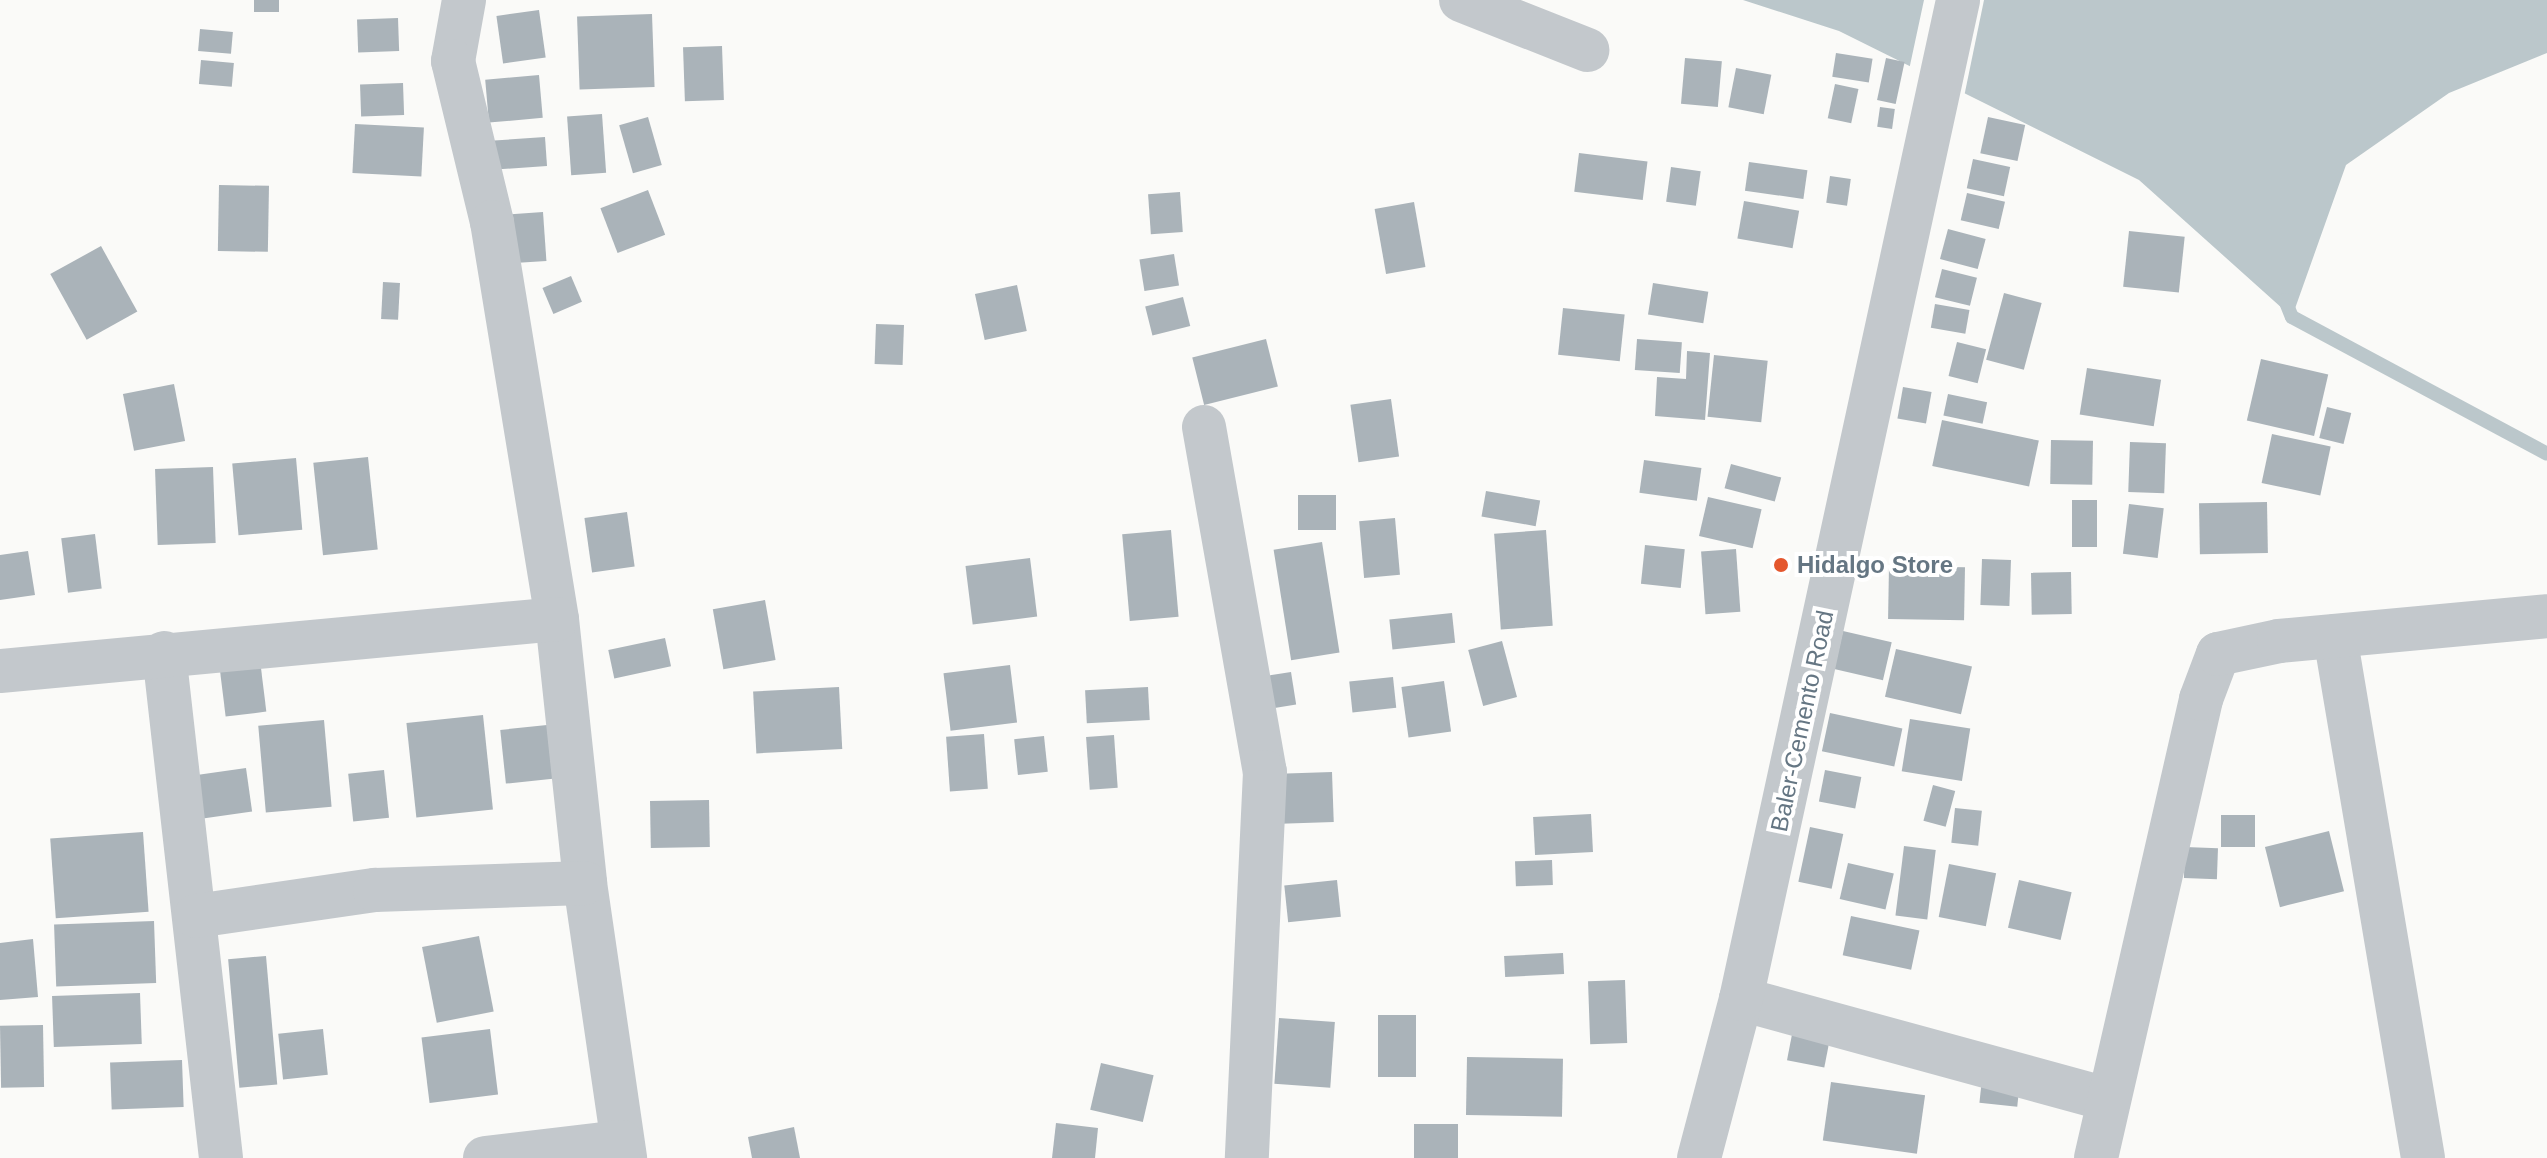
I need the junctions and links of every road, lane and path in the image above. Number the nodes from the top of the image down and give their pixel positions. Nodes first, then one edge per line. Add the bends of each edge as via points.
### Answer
1 (464, 0) edge
2 (1461, 0) edge
3 (1958, 0) edge
4 (1587, 50) dead end
5 (1204, 427) dead end
6 (2547, 616) edge
7 (557, 619) junction
8 (2335, 636) junction
9 (164, 653) junction
10 (0, 671) edge
11 (585, 883) junction
12 (196, 916) junction
13 (1741, 999) junction
14 (2107, 1099) junction
15 (624, 1150) edge
16 (221, 1158) edge
17 (485, 1158) edge
18 (1247, 1158) edge
19 (1699, 1158) edge
20 (2096, 1158) edge
21 (2423, 1158) edge

1 - 7 street via 453,61 492,222
2 - 4 street
3 - 13 street, Baler-Cemento Road
5 - 18 street via 1265,772
6 - 8 street
7 - 9 street
7 - 11 street
8 - 14 street via 2218,654 2201,699
8 - 21 street
9 - 10 street
9 - 12 street via 177,803
11 - 12 street via 375,890
11 - 15 street
12 - 16 street
13 - 14 street
13 - 19 street, Baler-Cemento Road
14 - 20 street
15 - 17 street

